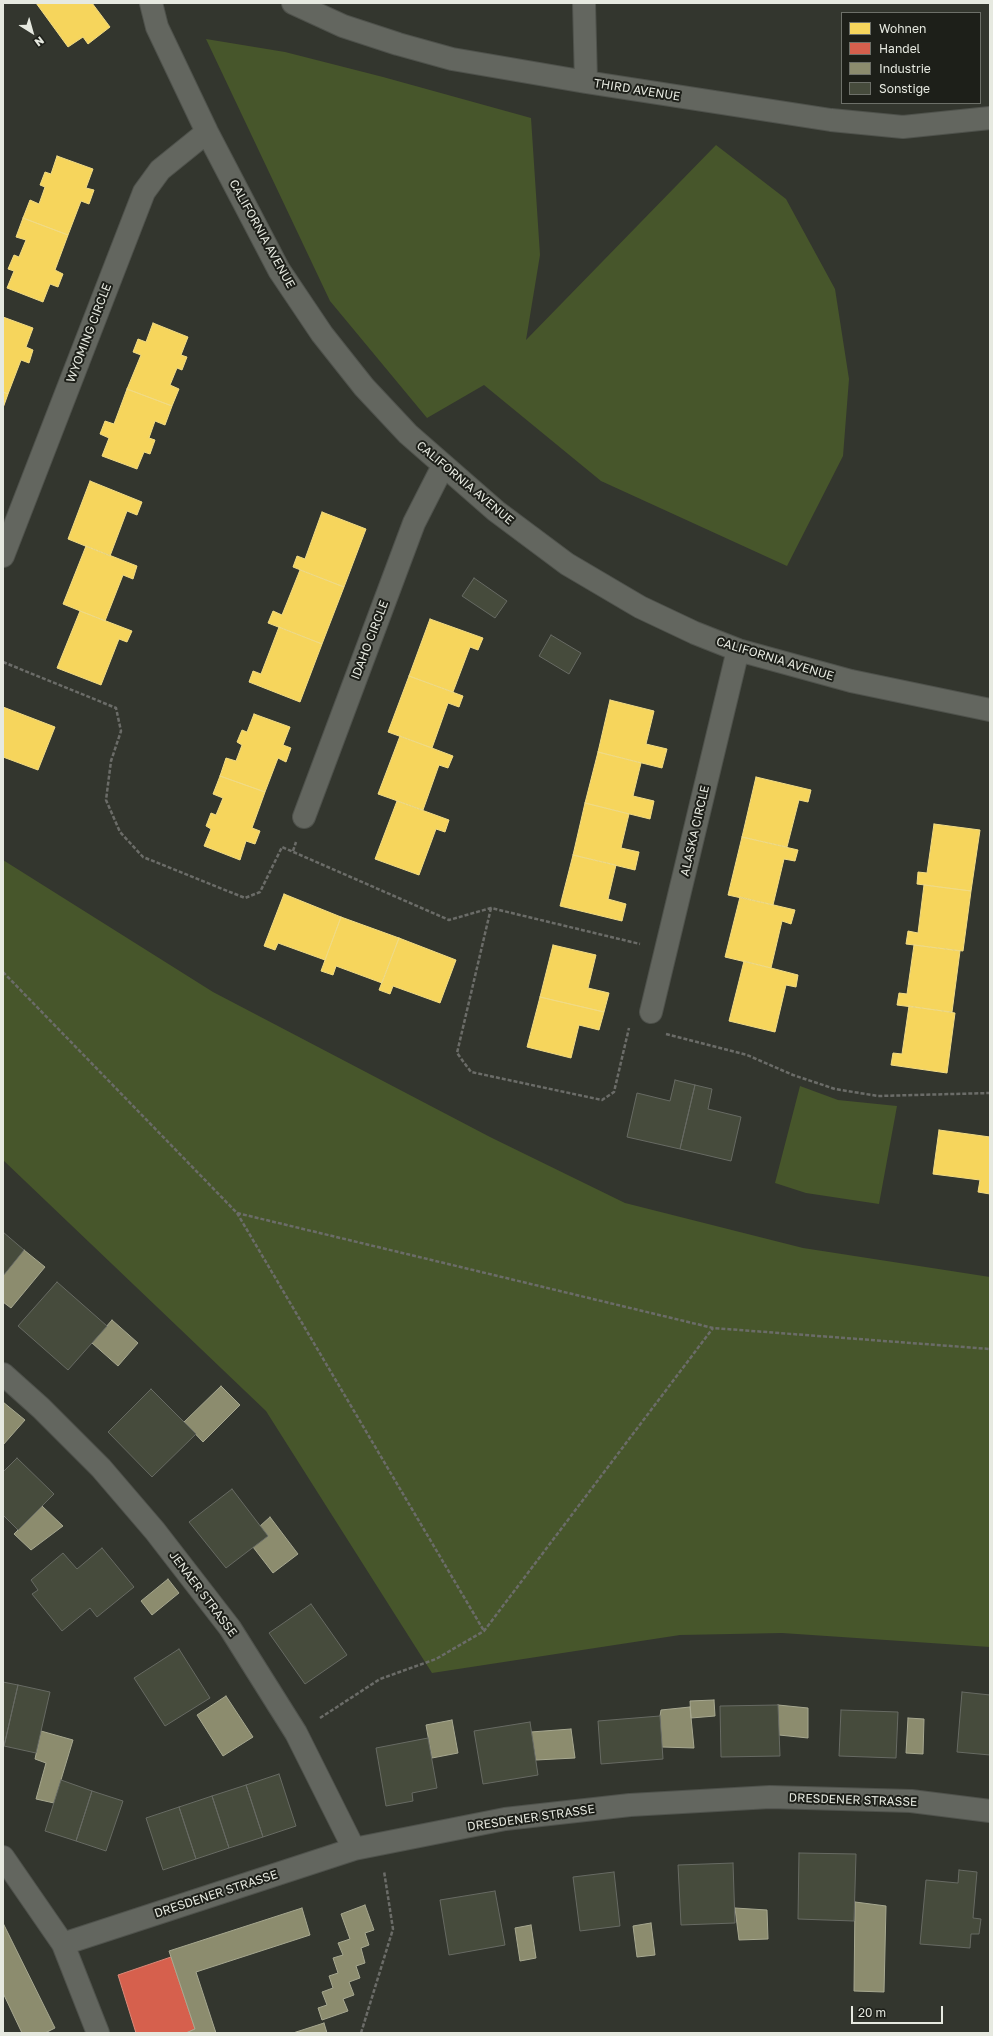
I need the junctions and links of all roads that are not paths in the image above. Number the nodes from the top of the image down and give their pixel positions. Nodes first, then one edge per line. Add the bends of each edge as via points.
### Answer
1 (151, 3) edge
2 (294, 3) edge
3 (584, 3) edge
4 (586, 82) junction
5 (990, 118) edge
6 (207, 132) junction
7 (443, 466) junction
8 (3, 556) edge
9 (738, 650) junction
10 (990, 710) edge
11 (304, 817) dead end
12 (651, 1012) dead end
13 (3, 1374) edge
14 (990, 1811) edge
15 (354, 1849) junction
16 (3, 1857) edge
17 (63, 1944) junction
18 (98, 2033) edge

1 - 6 street, CALIFORNIA AVENUE via 156,27
2 - 4 street, THIRD AVENUE via 343,26 452,59
3 - 4 street
4 - 5 street, THIRD AVENUE via 832,120 903,127
6 - 7 street, CALIFORNIA AVENUE via 279,270 322,334 364,387 408,434
6 - 8 street, WYOMING CIRCLE via 160,170 144,192
7 - 9 street, CALIFORNIA AVENUE via 496,511 567,564 640,607
7 - 11 street, IDAHO CIRCLE via 414,523
9 - 10 street, CALIFORNIA AVENUE via 851,681
9 - 12 street, ALASKA CIRCLE
13 - 15 street, JENAER STRASSE via 101,1468 154,1530 230,1628 296,1733
14 - 15 street, DRESDENER STRASSE via 911,1801 770,1797 630,1805 505,1819
15 - 17 street, DRESDENER STRASSE
16 - 17 street
17 - 18 street

